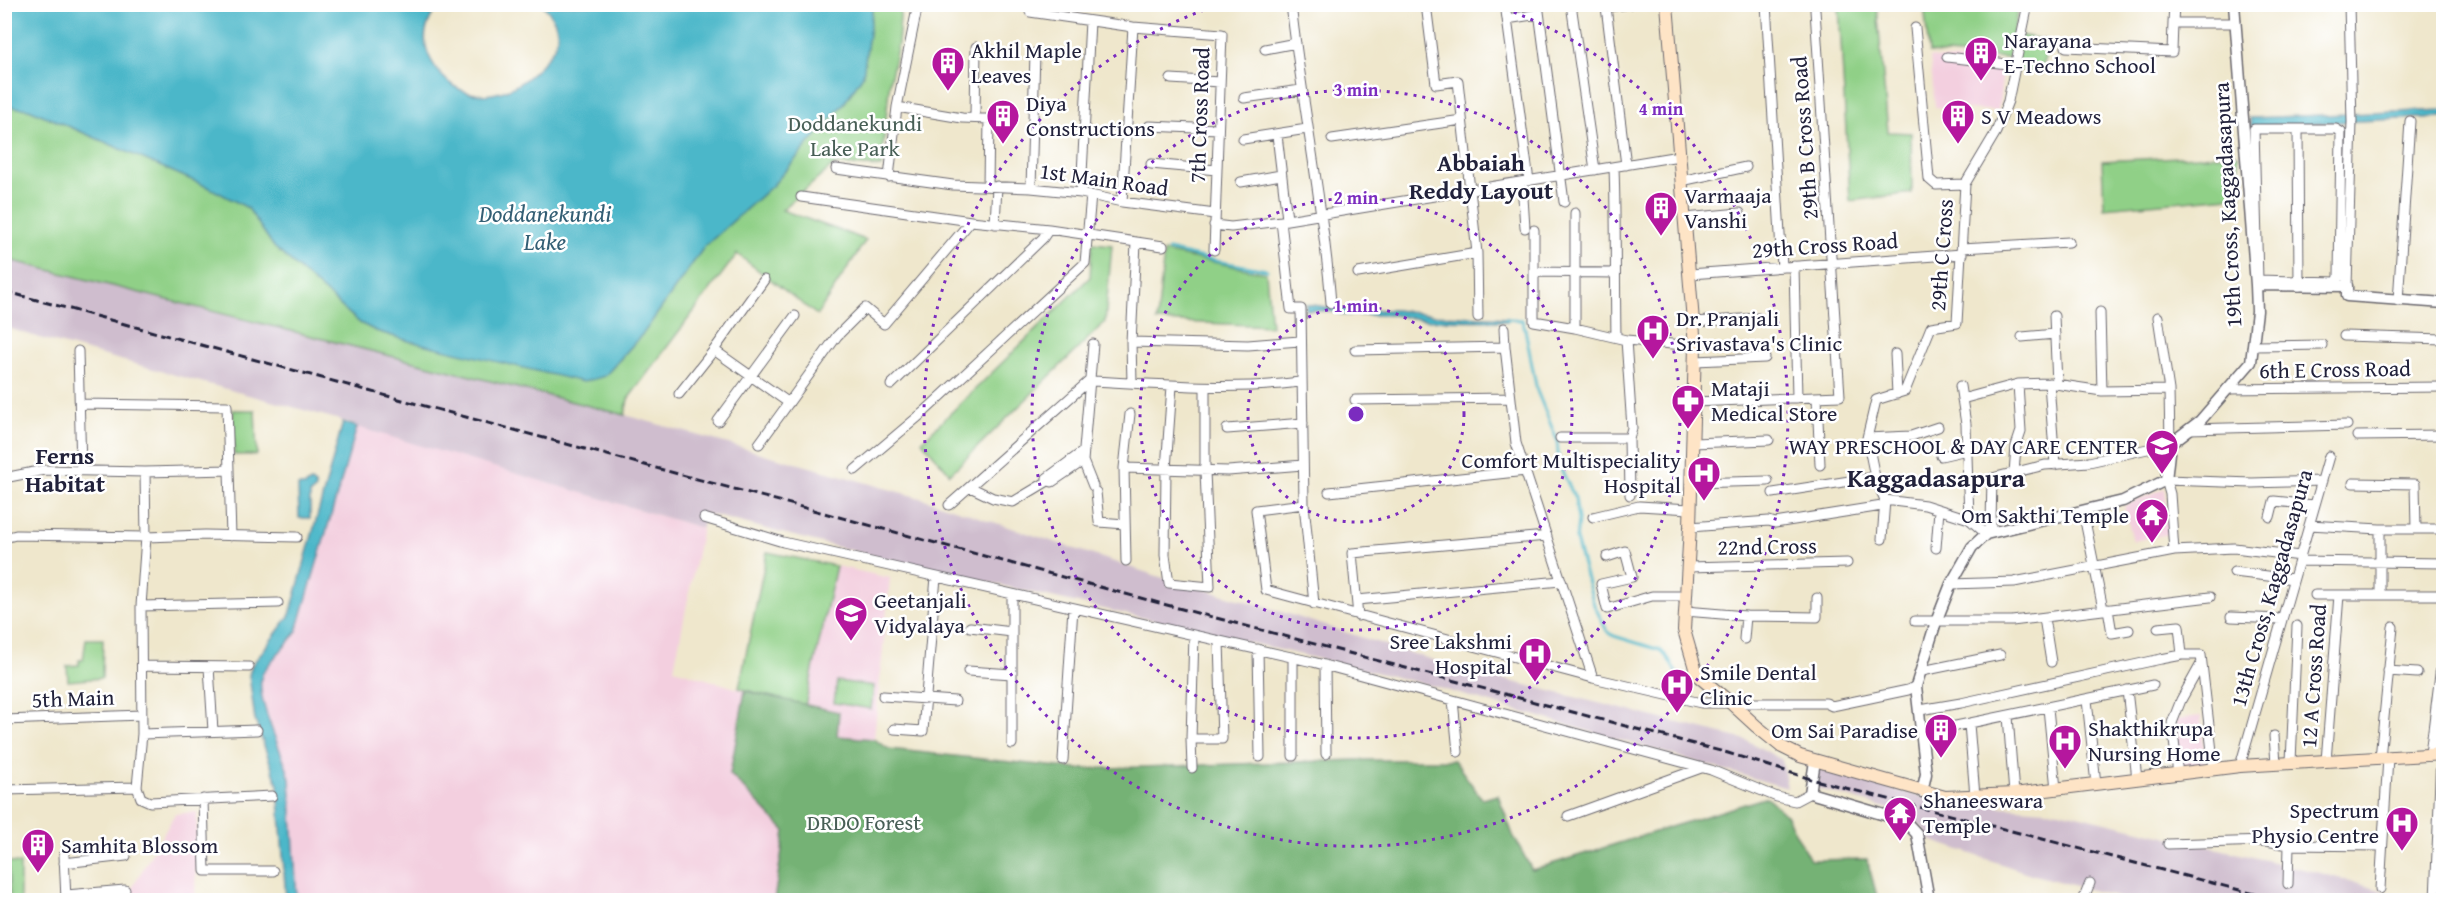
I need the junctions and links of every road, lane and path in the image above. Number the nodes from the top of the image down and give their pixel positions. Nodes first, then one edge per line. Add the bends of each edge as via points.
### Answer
1 (918, 4) edge
2 (1031, 4) edge
3 (1292, 4) edge
4 (1426, 4) edge
5 (1505, 4) edge
6 (1571, 4) edge
7 (1630, 4) edge
8 (1667, 4) edge
9 (1766, 4) edge
10 (2028, 4) edge
11 (2174, 4) edge
12 (2234, 4) edge
13 (2349, 4) edge
14 (1605, 6) edge
15 (1538, 9) edge
16 (1815, 10) dead end
17 (1507, 19) junction
18 (1090, 21) junction
19 (1222, 22) dead end
20 (2173, 23) junction
21 (2235, 23) junction
22 (1133, 27) junction
23 (1915, 28) dead end
24 (1222, 34) junction
25 (1296, 43) junction
26 (2066, 46) dead end
27 (976, 47) dead end
28 (1265, 49) dead end
29 (1035, 53) dead end
30 (1947, 57) dead end
31 (2016, 65) junction
32 (1171, 79) dead end
33 (1220, 82) junction
34 (1301, 90) junction
35 (1244, 98) dead end
36 (897, 107) junction
37 (975, 118) junction
38 (1462, 120) junction
39 (2410, 121) dead end
40 (1149, 126) dead end
41 (1218, 129) junction
42 (1307, 129) junction
43 (2298, 129) junction
44 (1277, 135) junction
45 (1243, 139) dead end
46 (1332, 139) dead end
47 (1679, 156) junction
48 (1151, 164) dead end
49 (1626, 165) junction
50 (1746, 166) dead end
51 (1614, 167) junction
52 (836, 169) dead end
53 (1217, 170) junction
54 (1595, 170) junction
55 (1281, 175) junction
56 (1562, 175) junction
57 (889, 177) junction
58 (1526, 181) junction
59 (1680, 181) junction
60 (1241, 182) dead end
61 (1965, 183) junction
62 (993, 186) junction
63 (1031, 188) junction
64 (1469, 190) junction
65 (1086, 194) junction
66 (801, 197) dead end
67 (1122, 202) junction
68 (1564, 202) dead end
69 (1322, 213) junction
70 (1575, 213) dead end
71 (1740, 213) dead end
72 (1215, 214) junction
73 (1684, 218) junction
74 (1284, 220) junction
75 (971, 221) junction
76 (995, 224) junction
77 (1214, 225) junction
78 (1049, 229) junction
79 (1088, 235) junction
80 (2069, 242) dead end
81 (1136, 243) junction
82 (1163, 246) dead end
83 (1214, 250) dead end
84 (1962, 251) junction
85 (1477, 253) junction
86 (1833, 263) junction
87 (1794, 266) junction
88 (1782, 267) junction
89 (1534, 272) junction
90 (1575, 272) junction
91 (1358, 273) dead end
92 (1615, 273) junction
93 (1690, 274) junction
94 (764, 280) dead end
95 (2300, 284) junction
96 (2256, 285) junction
97 (2347, 286) junction
98 (2398, 301) junction
99 (1331, 303) dead end
100 (2444, 303) edge
101 (2100, 312) dead end
102 (795, 316) dead end
103 (1478, 316) dead end
104 (2054, 316) dead end
105 (2158, 317) dead end
106 (1758, 318) dead end
107 (1694, 322) junction
108 (1575, 327) junction
109 (1504, 328) dead end
110 (2055, 334) junction
111 (2022, 336) dead end
112 (2344, 336) dead end
113 (1616, 338) junction
114 (2444, 339) edge
115 (1626, 340) junction
116 (1300, 341) junction
117 (1131, 342) junction
118 (1093, 344) dead end
119 (2322, 345) dead end
120 (1695, 346) junction
121 (2254, 346) junction
122 (1505, 347) junction
123 (714, 350) junction
124 (1355, 350) dead end
125 (78, 351) dead end
126 (1895, 354) dead end
127 (1765, 358) dead end
128 (1695, 361) junction
129 (752, 376) junction
130 (1089, 381) junction
131 (1300, 382) junction
132 (1132, 383) junction
133 (2053, 383) junction
134 (2018, 384) junction
135 (891, 385) dead end
136 (1172, 386) junction
137 (1960, 386) dead end
138 (2444, 387) edge
139 (1205, 388) junction
140 (2227, 389) junction
141 (2169, 390) junction
142 (2102, 391) junction
143 (679, 394) dead end
144 (1897, 394) junction
145 (1816, 397) junction
146 (1510, 398) junction
147 (1797, 398) junction
148 (1962, 399) junction
149 (1355, 400) dead end
150 (1694, 402) junction
151 (789, 403) junction
152 (80, 404) junction
153 (1130, 414) dead end
154 (718, 421) dead end
155 (1303, 423) junction
156 (2347, 425) dead end
157 (1938, 427) dead end
158 (1227, 429) dead end
159 (2189, 429) junction
160 (2444, 435) edge
161 (2357, 436) dead end
162 (1560, 438) dead end
163 (1629, 438) junction
164 (1867, 438) junction
165 (1769, 440) dead end
166 (1693, 443) junction
167 (759, 444) dead end
168 (2169, 444) junction
169 (1967, 450) junction
170 (1083, 456) junction
171 (1941, 456) dead end
172 (2329, 456) dead end
173 (1303, 465) junction
174 (1820, 465) dead end
175 (2055, 465) junction
176 (1124, 468) junction
177 (1166, 469) junction
178 (81, 470) junction
179 (229, 470) junction
180 (855, 470) dead end
181 (1205, 471) junction
182 (1526, 471) junction
183 (146, 472) junction
184 (2014, 473) junction
185 (1875, 477) junction
186 (4, 478) edge
187 (2166, 480) junction
188 (1768, 481) dead end
189 (2322, 481) junction
190 (1691, 483) junction
191 (2353, 483) dead end
192 (970, 487) junction
193 (1329, 492) dead end
194 (1773, 493) dead end
195 (1630, 495) dead end
196 (1886, 500) junction
197 (1304, 504) junction
198 (949, 505) dead end
199 (2314, 505) junction
200 (1690, 509) junction
201 (1939, 510) junction
202 (2083, 511) junction
203 (1593, 517) dead end
204 (2270, 517) dead end
205 (704, 519) dead end
206 (1969, 519) junction
207 (1125, 524) junction
208 (2308, 525) junction
209 (1690, 527) junction
210 (2380, 529) junction
211 (2416, 529) junction
212 (2444, 529) edge
213 (1986, 534) junction
214 (231, 536) junction
215 (146, 537) junction
216 (297, 537) dead end
217 (1547, 537) junction
218 (4, 538) edge
219 (1882, 539) dead end
220 (1936, 548) dead end
221 (2174, 550) junction
222 (1606, 557) dead end
223 (2300, 558) junction
224 (1126, 561) dead end
225 (2379, 562) junction
226 (1847, 563) dead end
227 (2444, 563) edge
228 (2094, 565) junction
229 (1688, 567) junction
230 (2234, 572) dead end
231 (936, 577) junction
232 (2293, 579) junction
233 (1561, 581) junction
234 (1951, 584) junction
235 (1012, 594) junction
236 (2339, 594) junction
237 (2380, 594) junction
238 (2315, 595) dead end
239 (2444, 595) edge
240 (1686, 596) junction
241 (2210, 597) dead end
242 (1817, 598) dead end
243 (1357, 600) junction
244 (278, 603) dead end
245 (1314, 604) junction
246 (141, 606) junction
247 (1073, 608) junction
248 (2106, 609) junction
249 (1685, 610) junction
250 (1358, 616) junction
251 (1746, 616) junction
252 (2231, 617) dead end
253 (2044, 618) junction
254 (2281, 619) junction
255 (1915, 621) dead end
256 (1936, 622) junction
257 (2297, 626) dead end
258 (970, 627) dead end
259 (2393, 627) dead end
260 (2158, 628) dead end
261 (2129, 630) dead end
262 (1012, 632) junction
263 (1194, 635) junction
264 (1744, 639) dead end
265 (1219, 641) junction
266 (2444, 642) edge
267 (1258, 649) junction
268 (2000, 655) dead end
269 (2182, 655) junction
270 (1293, 657) junction
271 (2051, 662) dead end
272 (2201, 664) junction
273 (1325, 665) junction
274 (143, 666) junction
275 (209, 667) junction
276 (249, 668) dead end
277 (968, 671) dead end
278 (1922, 671) junction
279 (2388, 671) junction
280 (2417, 673) dead end
281 (1012, 674) junction
282 (1593, 678) junction
283 (2153, 685) dead end
284 (1916, 686) junction
285 (2127, 690) junction
286 (883, 696) dead end
287 (926, 699) junction
288 (1454, 700) junction
289 (2086, 700) junction
290 (956, 701) dead end
291 (1732, 704) junction
292 (2048, 708) junction
293 (1920, 710) junction
294 (142, 715) junction
295 (2008, 716) junction
296 (4, 720) edge
297 (1969, 724) junction
298 (894, 729) dead end
299 (257, 730) dead end
300 (213, 731) junction
301 (1922, 733) junction
302 (142, 734) junction
303 (2274, 736) dead end
304 (1191, 740) junction
305 (1012, 744) dead end
306 (1458, 752) dead end
307 (1326, 754) dead end
308 (2438, 754) edge
309 (1293, 756) dead end
310 (1260, 757) dead end
311 (2384, 757) junction
312 (1063, 760) dead end
313 (1815, 761) junction
314 (2326, 761) junction
315 (2291, 762) junction
316 (2276, 763) junction
317 (2240, 766) junction
318 (1192, 768) dead end
319 (1701, 768) junction
320 (2214, 770) junction
321 (2178, 775) junction
322 (2137, 779) junction
323 (2096, 784) junction
324 (136, 787) junction
325 (2056, 789) junction
326 (4, 790) edge
327 (1922, 792) junction
328 (1810, 793) junction
329 (2014, 794) junction
330 (272, 796) dead end
331 (1975, 796) junction
332 (203, 800) junction
333 (1568, 816) dead end
334 (2168, 844) dead end
335 (2289, 845) junction
336 (2382, 846) junction
337 (126, 856) dead end
338 (273, 871) dead end
339 (2090, 883) dead end
340 (2288, 884) dead end
341 (2380, 889) dead end
342 (125, 890) dead end
343 (66, 898) edge
344 (1929, 900) edge
345 (2084, 900) edge
346 (2435, 900) edge

1 - 36 street
2 - 18 street, 7th Cross Road via 1030,12
3 - 25 street
4 - 38 street via 1436,84 1458,81
5 - 17 street
6 - 54 street
7 - 14 street
8 - 47 main road
9 - 88 street
10 - 31 street, 29th C Cross
11 - 20 street
12 - 21 street, 19th Cross, Kaggadasapura
13 - 97 street
14 - 49 street
15 - 17 street
15 - 56 street
16 - 86 street, 29th B Cross Road
17 - 58 street
18 - 22 street, 7th Cross Road
18 - 65 street
19 - 24 street
20 - 21 street
20 - 26 street via 2172,52
21 - 96 street, 19th Cross, Kaggadasapura
22 - 24 street, 7th Cross Road
22 - 67 street
23 - 61 street via 1929,179 1936,184
24 - 33 street, 7th Cross Road
25 - 28 street
25 - 34 street
27 - 37 street
29 - 63 street
30 - 31 street
31 - 61 street, 29th C Cross via 1996,132
32 - 33 street
33 - 41 street, 7th Cross Road
34 - 35 street
34 - 42 street
36 - 37 street
36 - 57 street
37 - 62 street via 989,119
38 - 46 street
38 - 64 street
39 - 98 street
40 - 41 street
41 - 53 street, 7th Cross Road
42 - 44 street
42 - 69 street
43 - 95 street
43 - 95 street via 2341,132 2339,281
43 - 95 street via 2254,131 2258,280
44 - 45 street
44 - 55 street
47 - 49 street
47 - 59 main road
48 - 53 street
49 - 51 street
50 - 59 street
51 - 54 street
51 - 92 street
52 - 57 street, 1st Main Road
53 - 72 street, 7th Cross Road
54 - 56 street
55 - 60 street
55 - 74 street
56 - 58 street
56 - 68 street
57 - 62 street, 1st Main Road
58 - 64 street
58 - 89 street
59 - 73 main road
61 - 84 street, 29th C Cross
62 - 63 street, 1st Main Road
62 - 76 street
63 - 65 street, 1st Main Road
64 - 69 street
64 - 85 street
65 - 67 street, 1st Main Road
65 - 79 street
66 - 75 street
67 - 72 street, 1st Main Road
69 - 74 street
69 - 99 street
70 - 90 street
71 - 73 street
72 - 77 street, 7th Cross Road
73 - 93 main road
74 - 77 street via 1231,228
74 - 116 street via 1292,309 1301,309
75 - 76 street
75 - 151 street via 884,324 864,308
76 - 78 street
77 - 83 street, 7th Cross Road
78 - 79 street
78 - 135 street
79 - 81 street
79 - 180 street via 1084,263 925,411
80 - 84 street, 29th Cross Road
81 - 82 street
81 - 117 street
84 - 86 street, 29th Cross Road
84 - 144 street, 29th C Cross via 1957,323 1931,327 1905,391
85 - 91 street
85 - 103 street
86 - 87 street, 29th Cross Road
86 - 145 street, 29th B Cross Road via 1840,396
87 - 88 street, 29th Cross Road
87 - 147 street
88 - 93 street, 29th Cross Road
89 - 90 street
89 - 108 street via 1534,321
90 - 92 street
90 - 108 street
92 - 113 street
93 - 107 main road
94 - 123 street
95 - 96 street
95 - 97 street
96 - 121 street, 19th Cross, Kaggadasapura
97 - 98 street via 2347,297
98 - 100 street
101 - 142 street
102 - 129 street
104 - 110 street
105 - 141 street
106 - 107 street
107 - 120 main road
108 - 113 street
109 - 122 street
110 - 111 street
110 - 133 street
112 - 114 street
113 - 115 street
115 - 120 street
115 - 163 street via 1632,428
116 - 117 street via 1248,345
116 - 131 street
117 - 132 street
118 - 130 street
119 - 121 street
120 - 128 main road
121 - 140 street, 19th Cross, Kaggadasapura via 2251,362
122 - 124 street
122 - 146 street
123 - 129 street
123 - 143 street
125 - 152 street
126 - 144 street
127 - 128 street
128 - 150 main road
129 - 151 street
129 - 154 street
130 - 132 street
130 - 170 street
130 - 192 street
131 - 139 street
131 - 155 street
132 - 136 street
133 - 134 street
133 - 142 street
133 - 175 street
134 - 148 street
134 - 184 street via 2021,431
136 - 139 street
136 - 177 street
137 - 148 street
138 - 140 street, 6th E Cross Road
139 - 181 street
140 - 159 street, 19th Cross, Kaggadasapura via 2200,422
141 - 142 street
141 - 168 street
144 - 164 street via 1875,400
145 - 147 street
145 - 174 street
146 - 149 street
146 - 182 street via 1516,443
147 - 150 street
148 - 169 street
150 - 166 main road
151 - 167 street
152 - 178 street
152 - 179 street via 226,406
153 - 176 street
155 - 158 street
155 - 173 street
156 - 159 street
157 - 164 street via 1911,436
159 - 168 street, 19th Cross, Kaggadasapura
160 - 161 street
162 - 163 street
163 - 195 street
164 - 185 street
165 - 166 street
166 - 190 main road
168 - 175 street via 2089,462
168 - 187 street
169 - 171 street
169 - 206 street
170 - 192 street via 1052,482 1013,502
170 - 207 street via 1095,489 1099,522
172 - 189 street, 13th Cross, Kaggadasapura
173 - 181 street
173 - 197 street
175 - 184 street
176 - 177 street
176 - 207 street
177 - 181 street
177 - 181 street via 1165,555 1169,583 1210,587
178 - 183 street
178 - 186 street
179 - 183 street
179 - 214 street
182 - 193 street
182 - 217 street
183 - 215 street
184 - 213 street via 1992,478 1991,525
185 - 194 street
185 - 196 street
187 - 189 street
187 - 202 street via 2123,501
187 - 221 street
188 - 190 street
189 - 199 street, 13th Cross, Kaggadasapura
190 - 200 main road
191 - 211 street via 2415,484
192 - 198 street
196 - 201 street
196 - 209 street via 1882,506 1775,523
196 - 219 street
197 - 245 street
197 - 245 street via 1256,510 1266,590
199 - 204 street via 2274,501
199 - 208 street, 13th Cross, Kaggadasapura
200 - 203 street via 1639,506
200 - 209 main road
201 - 206 street
201 - 220 street
202 - 213 street
202 - 228 street
205 - 231 street via 783,542
206 - 213 street
207 - 224 street
208 - 210 street
208 - 223 street, 13th Cross, Kaggadasapura
209 - 229 main road
210 - 211 street
210 - 225 street
211 - 212 street
213 - 234 street via 1972,546
214 - 215 street
214 - 216 street
215 - 218 street
215 - 246 street
217 - 233 street
217 - 243 street via 1352,553
221 - 223 street via 2234,548
221 - 228 street
222 - 240 street via 1625,551 1632,578 1601,584 1607,609 1652,596
223 - 225 street
223 - 232 street, 13th Cross, Kaggadasapura
225 - 227 street
225 - 237 street
226 - 229 street, 22nd Cross
228 - 234 street via 2014,582
228 - 248 street
229 - 240 main road
230 - 232 street
231 - 235 street
231 - 287 street
232 - 254 street, 13th Cross, Kaggadasapura
233 - 243 street
233 - 282 street
234 - 256 street
235 - 247 street
235 - 262 street
236 - 237 street
236 - 238 street
236 - 314 street, 12 A Cross Road
237 - 239 street
240 - 249 main road
241 - 248 street
242 - 251 street via 1817,617
243 - 250 street
244 - 246 street
245 - 250 street
246 - 274 street
247 - 263 street
247 - 312 street
248 - 253 street
248 - 261 street via 2112,633
249 - 251 street
249 - 291 main road via 1684,630 1697,675
250 - 282 street
251 - 264 street
252 - 254 street
253 - 256 street
253 - 271 street
254 - 317 street, 13th Cross, Kaggadasapura
255 - 256 street
256 - 278 street
257 - 315 street
258 - 262 street
259 - 279 street
260 - 269 street via 2179,626
262 - 281 street
263 - 265 street
263 - 304 street
265 - 267 street
265 - 304 street via 1222,739
266 - 308 street
267 - 270 street
267 - 310 street
268 - 278 street
269 - 272 street via 2201,655
269 - 293 street
270 - 273 street
270 - 309 street
272 - 320 street
272 - 321 street via 2172,723
273 - 288 street
273 - 307 street
274 - 275 street
274 - 294 street
275 - 276 street
275 - 300 street
277 - 281 street
278 - 284 street
279 - 280 street
279 - 311 street
281 - 305 street
282 - 291 street via 1701,703
283 - 285 street
284 - 291 street via 1832,706
284 - 293 street
285 - 289 street
285 - 322 street
286 - 287 street
287 - 290 street
287 - 298 street via 923,731
288 - 306 street
288 - 319 street
289 - 292 street
289 - 323 street
291 - 313 main road via 1782,747
292 - 295 street
292 - 325 street
293 - 301 street
294 - 296 street, 5th Main
294 - 302 street
295 - 297 street
295 - 329 street
297 - 301 street
297 - 331 street
299 - 300 street
300 - 302 street
301 - 327 street via 1926,774
302 - 324 street
303 - 316 street
304 - 318 street
308 - 311 main road
308 - 346 street
311 - 314 main road
311 - 336 street
313 - 327 main road
313 - 328 street
314 - 315 main road
315 - 316 main road
316 - 317 main road
317 - 320 main road
319 - 328 street via 1777,797 1795,801
319 - 333 street
320 - 321 main road
321 - 322 main road
322 - 323 main road
323 - 325 main road
324 - 326 street
324 - 332 street via 145,801
325 - 329 main road
327 - 331 main road via 1945,797
328 - 344 street via 1905,821 1917,834
329 - 331 main road
330 - 332 street
332 - 338 street via 205,871
334 - 335 street via 2266,841
335 - 336 street
335 - 340 street
336 - 341 street
337 - 343 street via 64,859
339 - 345 street
342 - 343 street

